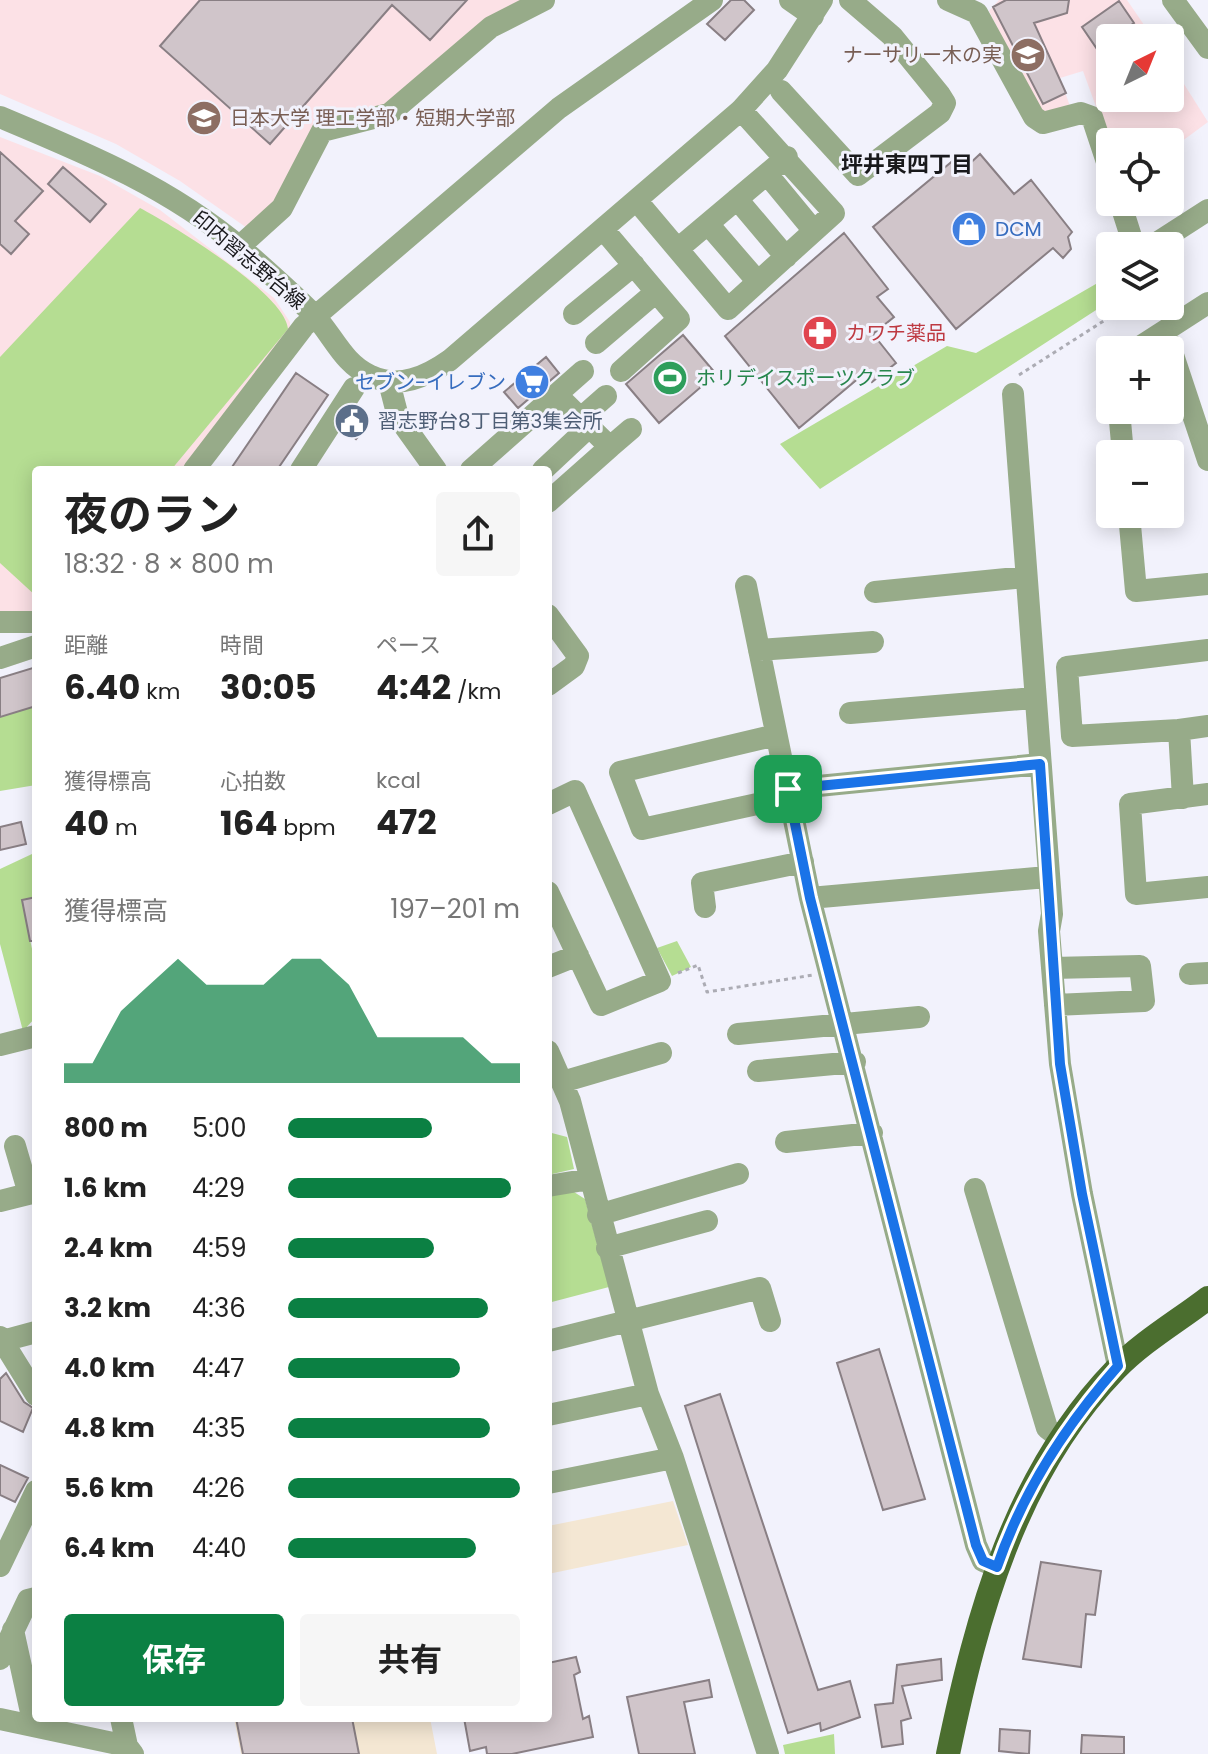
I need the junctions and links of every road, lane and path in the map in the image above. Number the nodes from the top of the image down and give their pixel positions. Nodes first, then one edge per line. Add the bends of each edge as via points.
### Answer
1 (544, 0) edge
2 (712, 0) edge
3 (790, 0) edge
4 (850, 0) edge
5 (948, 0) edge
6 (1173, 0) edge
7 (983, 6) edge
8 (818, 8) edge
9 (1208, 48) edge
10 (781, 91) dead end
11 (741, 110) junction
12 (0, 117) edge
13 (1096, 129) edge
14 (787, 157) junction
15 (767, 174) junction
16 (737, 199) junction
17 (637, 201) junction
18 (1208, 210) edge
19 (708, 224) junction
20 (603, 229) junction
21 (814, 231) junction
22 (1174, 232) edge
23 (239, 247) junction
24 (679, 248) junction
25 (786, 257) junction
26 (634, 265) junction
27 (758, 282) junction
28 (656, 292) junction
29 (1208, 303) edge
30 (574, 314) dead end
31 (315, 316) junction
32 (1105, 320) edge
33 (1165, 331) junction
34 (1157, 336) edge
35 (596, 343) dead end
36 (583, 371) dead end
37 (621, 371) dead end
38 (389, 382) junction
39 (354, 388) dead end
40 (1013, 394) joint
41 (557, 395) junction
42 (606, 396) dead end
43 (585, 423) junction
44 (631, 429) dead end
45 (610, 447) junction
46 (1208, 460) edge
47 (197, 466) edge
48 (304, 466) edge
49 (433, 466) edge
50 (476, 466) edge
51 (547, 466) edge
52 (552, 498) edge
53 (1130, 528) edge
54 (1025, 577) junction
55 (1208, 584) edge
56 (746, 586) dead end
57 (875, 592) dead end
58 (552, 620) edge
59 (0, 622) edge
60 (32, 622) edge
61 (873, 642) dead end
62 (32, 647) edge
63 (759, 650) junction
64 (1208, 650) edge
65 (0, 658) edge
66 (552, 682) edge
67 (1034, 698) junction
68 (850, 713) dead end
69 (1208, 726) edge
70 (1179, 730) junction
71 (776, 735) junction
72 (1040, 764) junction
73 (788, 793) junction
74 (1208, 794) edge
75 (1183, 798) junction
76 (552, 802) edge
77 (803, 862) junction
78 (1047, 877) junction
79 (1208, 887) edge
80 (810, 898) junction
81 (552, 900) edge
82 (705, 907) dead end
83 (578, 955) junction
84 (552, 965) edge
85 (1052, 968) junction
86 (831, 972) junction
87 (660, 981) junction
88 (1055, 1005) junction
89 (919, 1017) dead end
90 (845, 1022) junction
91 (738, 1034) dead end
92 (32, 1037) edge
93 (1, 1042) edge
94 (661, 1053) dead end
95 (552, 1060) edge
96 (855, 1062) junction
97 (758, 1071) dead end
98 (562, 1082) junction
99 (872, 1133) junction
100 (786, 1142) dead end
101 (15, 1146) dead end
102 (738, 1174) dead end
103 (590, 1179) junction
104 (552, 1185) edge
105 (975, 1189) dead end
106 (32, 1193) edge
107 (0, 1201) edge
108 (598, 1215) junction
109 (707, 1221) dead end
110 (607, 1248) junction
111 (1208, 1298) edge
112 (626, 1319) junction
113 (770, 1321) dead end
114 (32, 1333) edge
115 (1, 1339) edge
116 (552, 1340) edge
117 (1118, 1366) junction
118 (32, 1389) edge
119 (648, 1394) junction
120 (552, 1414) edge
121 (1060, 1438) junction
122 (673, 1458) junction
123 (552, 1482) edge
124 (32, 1499) edge
125 (2, 1559) edge
126 (997, 1567) junction
127 (32, 1599) edge
128 (13, 1630) junction
129 (0, 1659) edge
130 (32, 1717) edge
131 (0, 1719) edge
132 (33, 1722) edge
133 (122, 1722) edge
134 (34, 1726) junction
135 (74, 1726) edge
136 (130, 1750) edge
137 (768, 1754) edge
138 (948, 1754) edge

1 - 23 street via 491,27 389,114 322,131 282,208
2 - 31 street via 559,108
3 - 8 street
4 - 10 street via 892,36 945,103 940,113 858,175
5 - 7 street
6 - 9 street
7 - 13 street via 1034,117 1043,123 1081,113 1092,117
8 - 11 street via 777,70
11 - 14 street
11 - 17 street
12 - 23 street, 印内習志野台線 via 139,177
14 - 15 street
14 - 21 street via 834,213
15 - 16 street
15 - 21 street
16 - 19 street
16 - 25 street
17 - 20 street
17 - 24 street
18 - 22 street
19 - 24 street
19 - 27 street
20 - 26 street
20 - 38 street via 450,360 422,376
21 - 25 street
23 - 31 street, 印内習志野台線
24 - 27 street via 728,309
25 - 27 street
26 - 28 street
26 - 30 street
28 - 35 street
28 - 37 street via 679,319
29 - 33 street
31 - 38 street, 印内習志野台線 via 359,370
31 - 47 street
32 - 40 path via 1011,380
33 - 34 street
33 - 46 street
36 - 41 street
38 - 49 street via 398,417
39 - 48 street
40 - 54 street
41 - 43 street
41 - 50 street
42 - 43 street
43 - 45 street
43 - 51 street
44 - 45 street
45 - 52 street
53 - 55 street via 1136,591
54 - 57 street
54 - 67 street
56 - 63 street
58 - 66 street via 578,656 574,666
59 - 60 street
61 - 63 street
62 - 65 street
63 - 71 street
64 - 70 street via 1067,667 1072,736
67 - 68 street
67 - 72 street
69 - 70 street
70 - 75 street
71 - 73 street
71 - 73 street via 620,772 642,829
72 - 73 street
72 - 78 street
73 - 77 street
74 - 75 street
75 - 79 street via 1130,804 1136,894
76 - 87 street via 575,791
77 - 80 street
77 - 82 street via 702,883
78 - 80 street
78 - 85 street
80 - 86 street
81 - 83 street
83 - 84 street
83 - 87 street via 601,1005
85 - 88 street
85 - 88 street via 1140,966 1144,1001
86 - 87 path via 707,992 698,965
86 - 90 street
88 - 117 street via 1079,1180
89 - 90 street
90 - 91 street
90 - 96 street
92 - 93 street
94 - 98 street
95 - 98 street
96 - 97 street
96 - 99 street
98 - 103 street
99 - 100 street
99 - 126 street via 976,1545 983,1561
101 - 106 street
102 - 108 street
103 - 104 street
103 - 108 street
105 - 121 street via 1047,1428
106 - 107 street
108 - 110 street
109 - 110 street
110 - 112 street
111 - 117 main road
112 - 113 street via 760,1288
112 - 116 street
112 - 119 street
114 - 115 street
115 - 118 street
117 - 121 main road
119 - 120 street
119 - 122 street
121 - 126 main road via 1018,1512
122 - 123 street
122 - 137 street
124 - 125 street
126 - 138 main road
127 - 128 street
128 - 129 street
128 - 130 street
131 - 134 street
132 - 134 street
133 - 136 street
134 - 135 street
135 - 136 street

